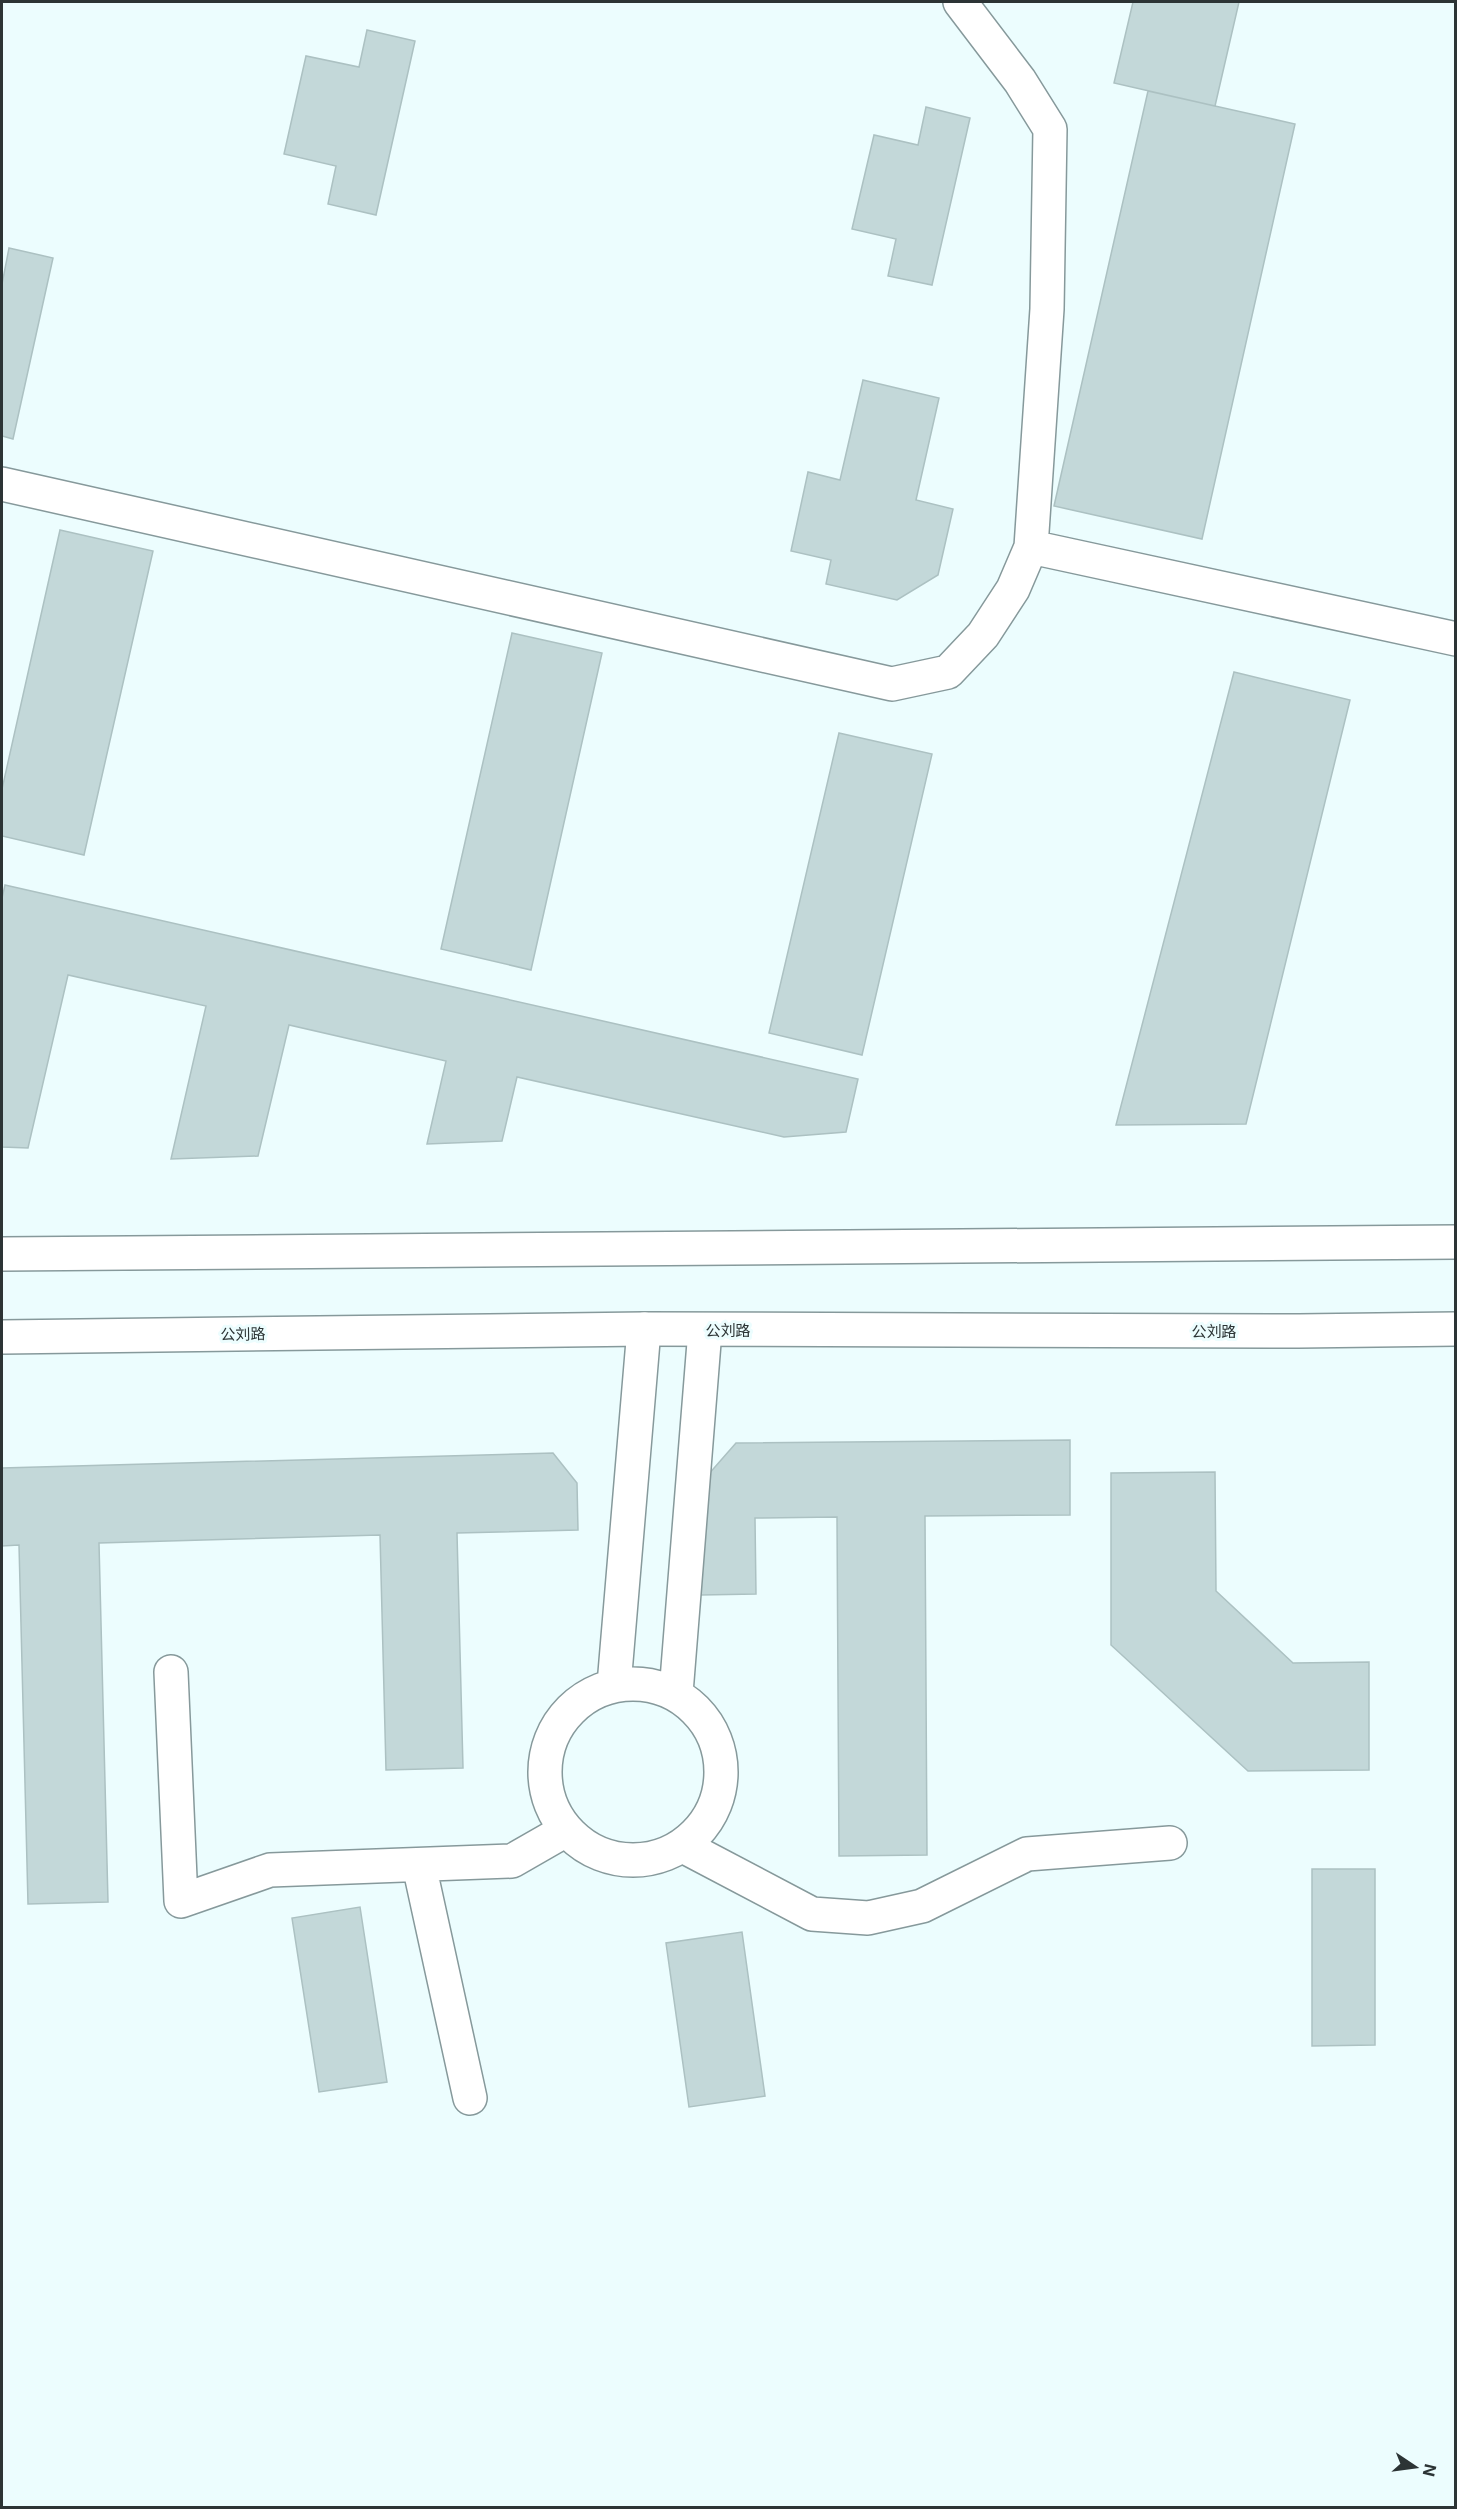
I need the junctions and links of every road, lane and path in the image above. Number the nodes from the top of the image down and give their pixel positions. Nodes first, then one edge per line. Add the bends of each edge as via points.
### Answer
1 (960, 2) edge
2 (2, 484) edge
3 (1031, 547) junction
4 (1455, 639) edge
5 (1455, 1242) edge
6 (2, 1254) edge
7 (644, 1329) junction
8 (1455, 1329) edge
9 (705, 1330) junction
10 (2, 1337) edge
11 (171, 1672) dead end
12 (614, 1685) junction
13 (676, 1693) junction
14 (566, 1830) junction
15 (1170, 1844) dead end
16 (683, 1846) junction
17 (419, 1865) junction
18 (470, 2098) dead end

1 - 3 main road via 1020,81 1050,129 1047,309
2 - 3 main road via 892,684 948,672 983,635 1013,590
3 - 4 main road
5 - 6 main road
7 - 9 main road, 公刘路
7 - 10 main road, 公刘路
7 - 12 main road
8 - 9 main road, 公刘路
9 - 13 main road
11 - 17 main road via 181,1901 270,1870
12 - 13 main road via 656,1685
12 - 14 main road via 586,1696 563,1716 549,1744 544,1774 550,1804
13 - 16 main road via 700,1712 716,1738 722,1768 718,1798 704,1826
14 - 16 main road via 585,1847 609,1858 659,1857
14 - 17 main road via 512,1861
15 - 16 main road via 1027,1854 922,1906 868,1918 812,1914
17 - 18 main road

